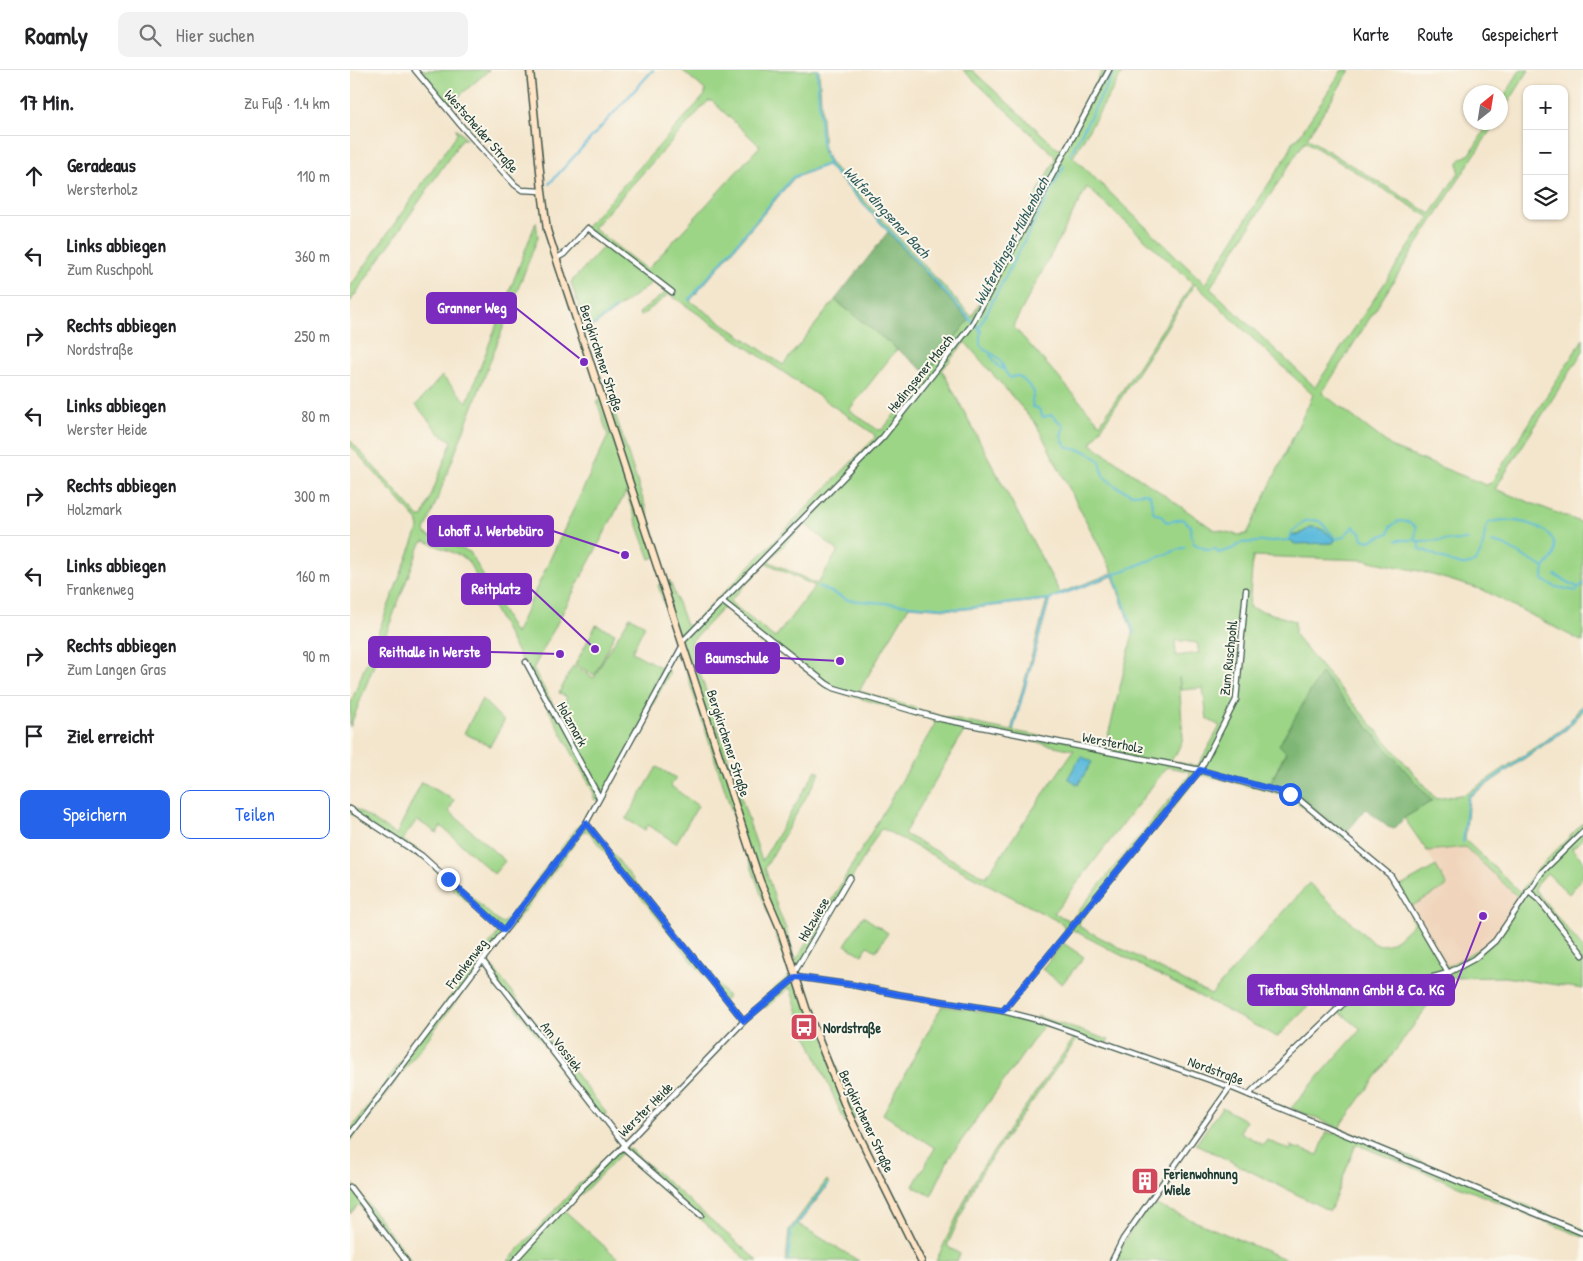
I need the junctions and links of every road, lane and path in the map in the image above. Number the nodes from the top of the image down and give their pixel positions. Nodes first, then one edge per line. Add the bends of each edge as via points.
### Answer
1 (415, 70) edge
2 (530, 70) edge
3 (1109, 70) edge
4 (542, 191) junction
5 (557, 258) junction
6 (672, 292) dead end
7 (1246, 590) dead end
8 (722, 601) junction
9 (683, 644) junction
10 (526, 662) dead end
11 (1200, 770) junction
12 (599, 797) junction
13 (350, 809) edge
14 (586, 823) junction
15 (1583, 832) edge
16 (850, 877) dead end
17 (1528, 891) junction
18 (504, 930) junction
19 (1583, 955) edge
20 (482, 960) junction
21 (1448, 973) junction
22 (795, 975) junction
23 (1003, 1011) junction
24 (744, 1021) junction
25 (1230, 1087) junction
26 (1250, 1095) junction
27 (350, 1134) edge
28 (624, 1146) junction
29 (350, 1187) edge
30 (701, 1216) dead end
31 (1583, 1233) edge
32 (406, 1261) edge
33 (514, 1261) edge
34 (920, 1261) edge
35 (1112, 1261) edge

1 - 4 street, Westscheider Straße via 515,184 522,190
2 - 4 street, Bergkirchener Straße
3 - 8 street, Hedingsener Masch via 971,326 883,437
4 - 5 street, Bergkirchener Straße via 548,230
5 - 6 street via 588,228
5 - 9 street, Bergkirchener Straße
7 - 11 street, Zum Ruschpohl via 1236,700
8 - 9 street, Hedingsener Masch
8 - 11 street, Wersterholz via 834,688 941,719
9 - 12 street, Frankenweg
9 - 22 street, Bergkirchener Straße via 760,881
10 - 12 street, Holzmark
11 - 21 street, Wersterholz via 1290,794 1301,800 1391,876
11 - 23 street, Zum Ruschpohl
12 - 14 street, Frankenweg
13 - 18 street via 422,856
14 - 18 street, Frankenweg
14 - 24 street
15 - 17 street via 1542,872
16 - 22 street, Holzwiese
17 - 19 street
17 - 21 street via 1495,941 1474,959
18 - 20 street, Frankenweg
20 - 27 street, Frankenweg
20 - 28 street, Am Vossiek
21 - 26 street via 1346,1001
22 - 23 street, Nordstraße
22 - 24 street, Werster Heide
22 - 34 street, Bergkirchener Straße via 848,1113
23 - 25 street, Nordstraße via 1042,1021
24 - 28 street, Werster Heide
25 - 26 street, Nordstraße
25 - 35 street via 1123,1240
26 - 31 street, Nordstraße
28 - 30 street, Am Vossiek
28 - 33 street, Werster Heide
29 - 32 street

